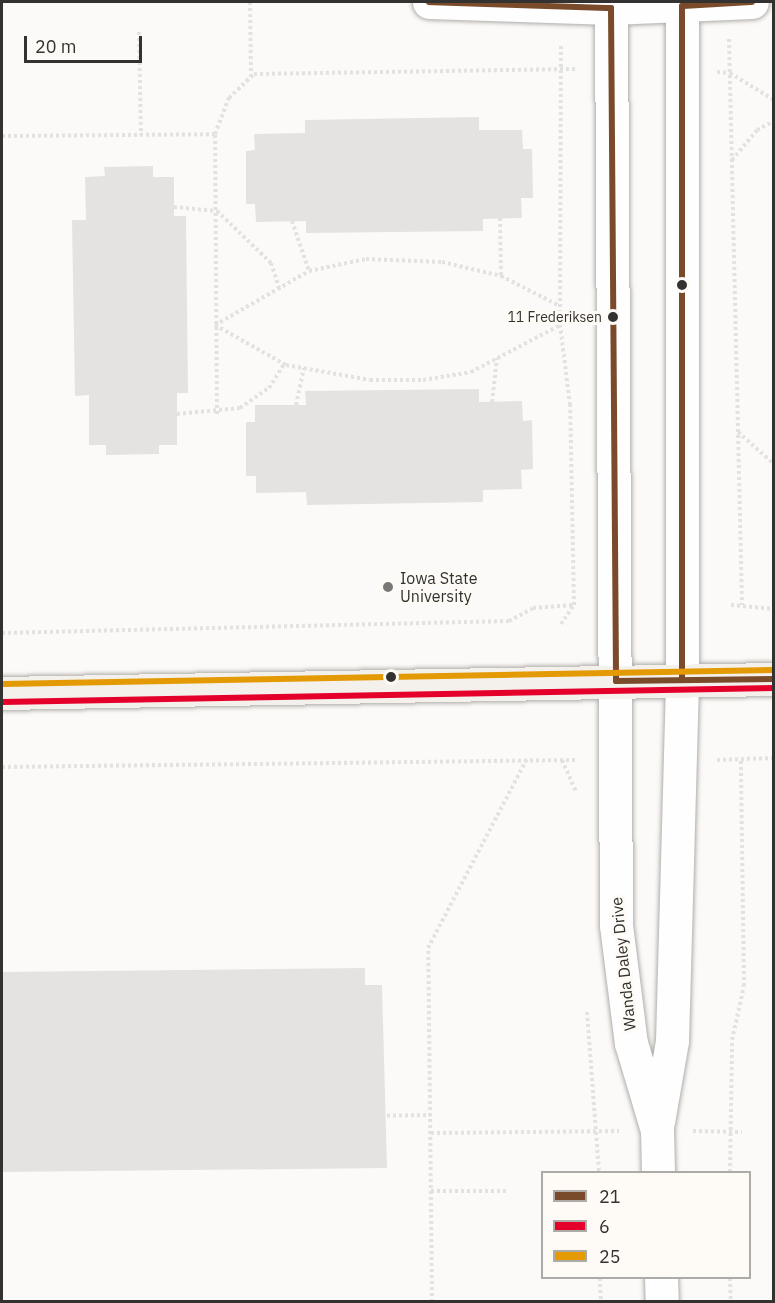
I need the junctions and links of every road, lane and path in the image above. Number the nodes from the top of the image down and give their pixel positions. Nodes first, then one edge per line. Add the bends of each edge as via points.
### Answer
1 (250, 2) edge
2 (429, 2) edge
3 (740, 3) edge
4 (682, 6) junction
5 (563, 8) junction
6 (611, 8) junction
7 (139, 32) dead end
8 (611, 69) junction
9 (560, 70) junction
10 (682, 71) junction
11 (730, 73) junction
12 (251, 78) junction
13 (774, 100) edge
14 (774, 121) edge
15 (214, 134) junction
16 (141, 135) junction
17 (2, 136) edge
18 (732, 161) junction
19 (174, 207) dead end
20 (217, 211) junction
21 (500, 218) dead end
22 (292, 221) dead end
23 (309, 271) junction
24 (501, 276) junction
25 (279, 288) junction
26 (560, 306) junction
27 (214, 325) junction
28 (560, 325) junction
29 (497, 358) junction
30 (284, 364) junction
31 (304, 368) junction
32 (492, 402) dead end
33 (296, 405) dead end
34 (177, 414) dead end
35 (217, 414) junction
36 (738, 431) junction
37 (774, 464) edge
38 (574, 605) junction
39 (730, 605) dead end
40 (742, 605) junction
41 (583, 606) dead end
42 (774, 609) edge
43 (561, 624) dead end
44 (2, 633) edge
45 (774, 679) edge
46 (682, 680) junction
47 (616, 681) junction
48 (2, 693) edge
49 (774, 758) edge
50 (527, 759) junction
51 (741, 759) junction
52 (562, 760) dead end
53 (721, 760) dead end
54 (2, 767) edge
55 (431, 1115) junction
56 (363, 1116) dead end
57 (657, 1130) junction
58 (729, 1132) junction
59 (742, 1132) dead end
60 (431, 1133) junction
61 (658, 1171) edge
62 (729, 1171) edge
63 (431, 1191) junction
64 (507, 1191) dead end
65 (600, 1279) edge
66 (661, 1279) edge
67 (730, 1279) edge
68 (432, 1302) edge
69 (601, 1302) edge
70 (662, 1302) edge
71 (730, 1302) edge

1 - 12 path
2 - 5 street
3 - 4 street
3 - 11 path
4 - 6 street
4 - 10 street
5 - 6 street
5 - 9 path
6 - 8 street, Wanda Daley Drive
7 - 16 path
8 - 9 path
8 - 47 street, Wanda Daley Drive
9 - 12 path
9 - 26 path
10 - 11 path
10 - 46 street
11 - 13 path
11 - 18 path
12 - 15 path via 229,98
14 - 18 path via 757,130
15 - 16 path
15 - 20 path
16 - 17 path
18 - 36 path
19 - 20 path
20 - 25 path via 271,263
20 - 27 path
21 - 24 path
22 - 23 path
23 - 24 path via 366,259 442,261
23 - 25 path
24 - 26 path
25 - 27 path
26 - 28 path
27 - 30 path
27 - 35 path
28 - 29 path
28 - 38 path via 570,405
29 - 31 path via 471,372 423,380 370,380
29 - 32 path
30 - 31 path
30 - 35 path via 269,388 240,408
31 - 33 path
34 - 35 path
36 - 37 path
36 - 40 path
38 - 41 path
38 - 43 path
38 - 44 path via 532,608 509,621
39 - 40 path
40 - 42 path
45 - 46 main road
46 - 47 main road
46 - 57 street via 672,1041
47 - 48 main road
47 - 57 street, Wanda Daley Drive via 616,925 631,1043
49 - 51 path
50 - 52 path
50 - 54 path
50 - 55 path via 428,948
51 - 53 path
51 - 58 path via 744,986 732,1040
55 - 56 path
55 - 60 path
57 - 58 path
57 - 60 path
57 - 61 street, Wanda Daley Drive
58 - 59 path
58 - 62 path
60 - 63 path
63 - 64 path
63 - 68 path
65 - 69 path
66 - 70 street
67 - 71 path

